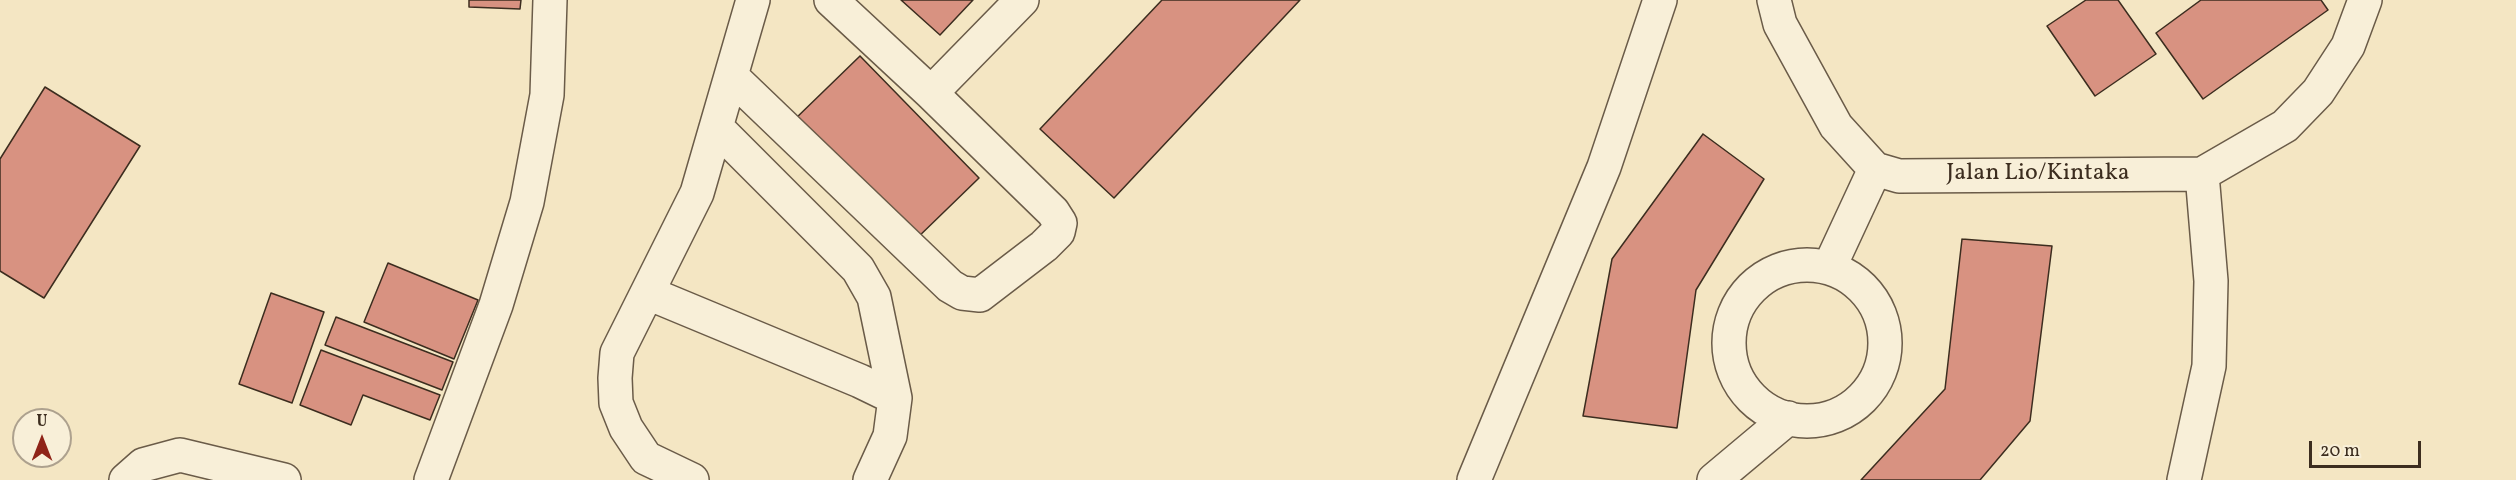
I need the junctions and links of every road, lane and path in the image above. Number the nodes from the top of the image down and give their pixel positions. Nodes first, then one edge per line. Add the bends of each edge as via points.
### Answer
1 (550, 0) edge
2 (753, 0) edge
3 (831, 0) edge
4 (1022, 0) edge
5 (1660, 0) edge
6 (1774, 0) edge
7 (2365, 0) edge
8 (731, 76) junction
9 (932, 93) junction
10 (717, 128) junction
11 (1875, 169) junction
12 (2202, 174) junction
13 (1829, 268) junction
14 (648, 293) junction
15 (895, 398) junction
16 (1788, 418) junction
17 (126, 480) edge
18 (284, 480) edge
19 (431, 480) edge
20 (692, 480) edge
21 (870, 480) edge
22 (1474, 480) edge
23 (1714, 480) edge
24 (2184, 480) edge

1 - 19 street via 547,95 527,202 496,305
2 - 8 street
3 - 9 street
4 - 9 street
5 - 22 street via 1604,167
6 - 11 street via 1780,24 1836,126
7 - 12 street via 2348,46 2318,92 2285,126
8 - 9 street via 950,286 962,293 980,295 1044,246 1058,232 1060,223
8 - 10 street
10 - 14 street via 698,193
10 - 15 street via 858,270 874,297
11 - 12 street, Jalan Lio/Kintaka via 1899,176
11 - 13 street
12 - 24 street via 2211,281 2209,366
13 - 16 street via 1853,280 1873,300 1883,324 1886,351 1873,384 1863,398 1841,414 1815,421
13 - 16 street via 1805,265 1781,270 1760,282 1743,300 1732,321 1729,345 1734,370 1745,391 1764,409
14 - 15 street
14 - 20 street via 617,353 616,403 626,428 646,458
15 - 21 street via 890,436
16 - 23 street
17 - 18 street via 143,465 180,455

